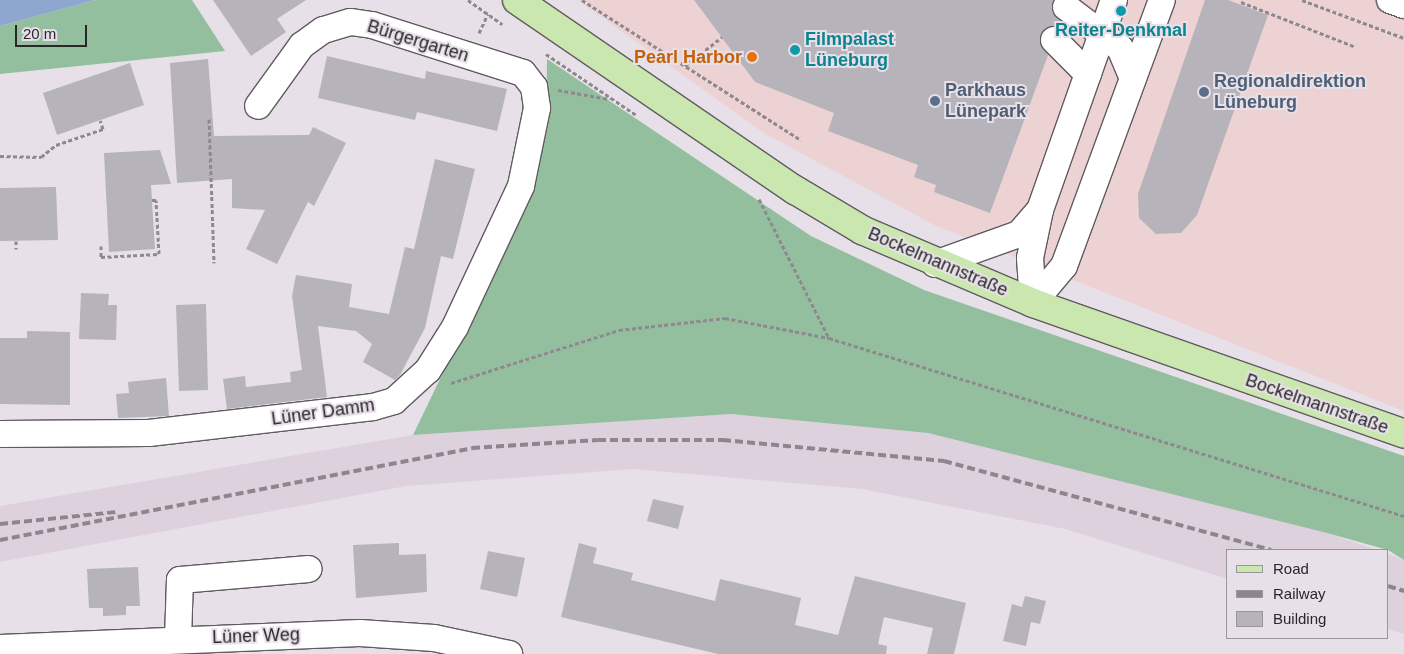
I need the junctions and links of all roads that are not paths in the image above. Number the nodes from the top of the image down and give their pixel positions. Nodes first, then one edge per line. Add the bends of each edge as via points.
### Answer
1 (517, 0) edge
2 (1114, 0) edge
3 (1162, 0) edge
4 (1390, 0) edge
5 (1404, 5) edge
6 (1066, 7) dead end
7 (1103, 32) junction
8 (1054, 40) dead end
9 (1088, 74) junction
10 (1133, 78) junction
11 (528, 80) joint
12 (258, 106) dead end
13 (1040, 210) junction
14 (935, 264) junction
15 (1033, 303) junction
16 (0, 434) edge
17 (1404, 434) edge
18 (309, 569) dead end
19 (178, 639) junction
20 (294, 644) edge
21 (0, 648) edge
22 (509, 654) edge

1 - 14 main road, Bockelmannstraße via 794,190 862,230
2 - 7 street
3 - 10 street
4 - 5 street
6 - 7 street
7 - 9 street
7 - 10 street via 1120,48
8 - 9 street
9 - 13 street
10 - 15 street via 1064,266
11 - 12 street, Bürgergarten via 372,25 350,22 323,30 302,45
11 - 16 street, Lüner Damm via 537,108 521,186 455,327 428,370 406,392 373,407 149,433
13 - 14 street via 1019,234
13 - 15 street via 1030,258
14 - 15 main road, Bockelmannstraße
15 - 17 main road, Bockelmannstraße
18 - 19 street via 180,580
19 - 20 street, Lüner Weg
19 - 21 street, Lüner Weg
20 - 22 street, Lüner Weg via 360,632 434,638

